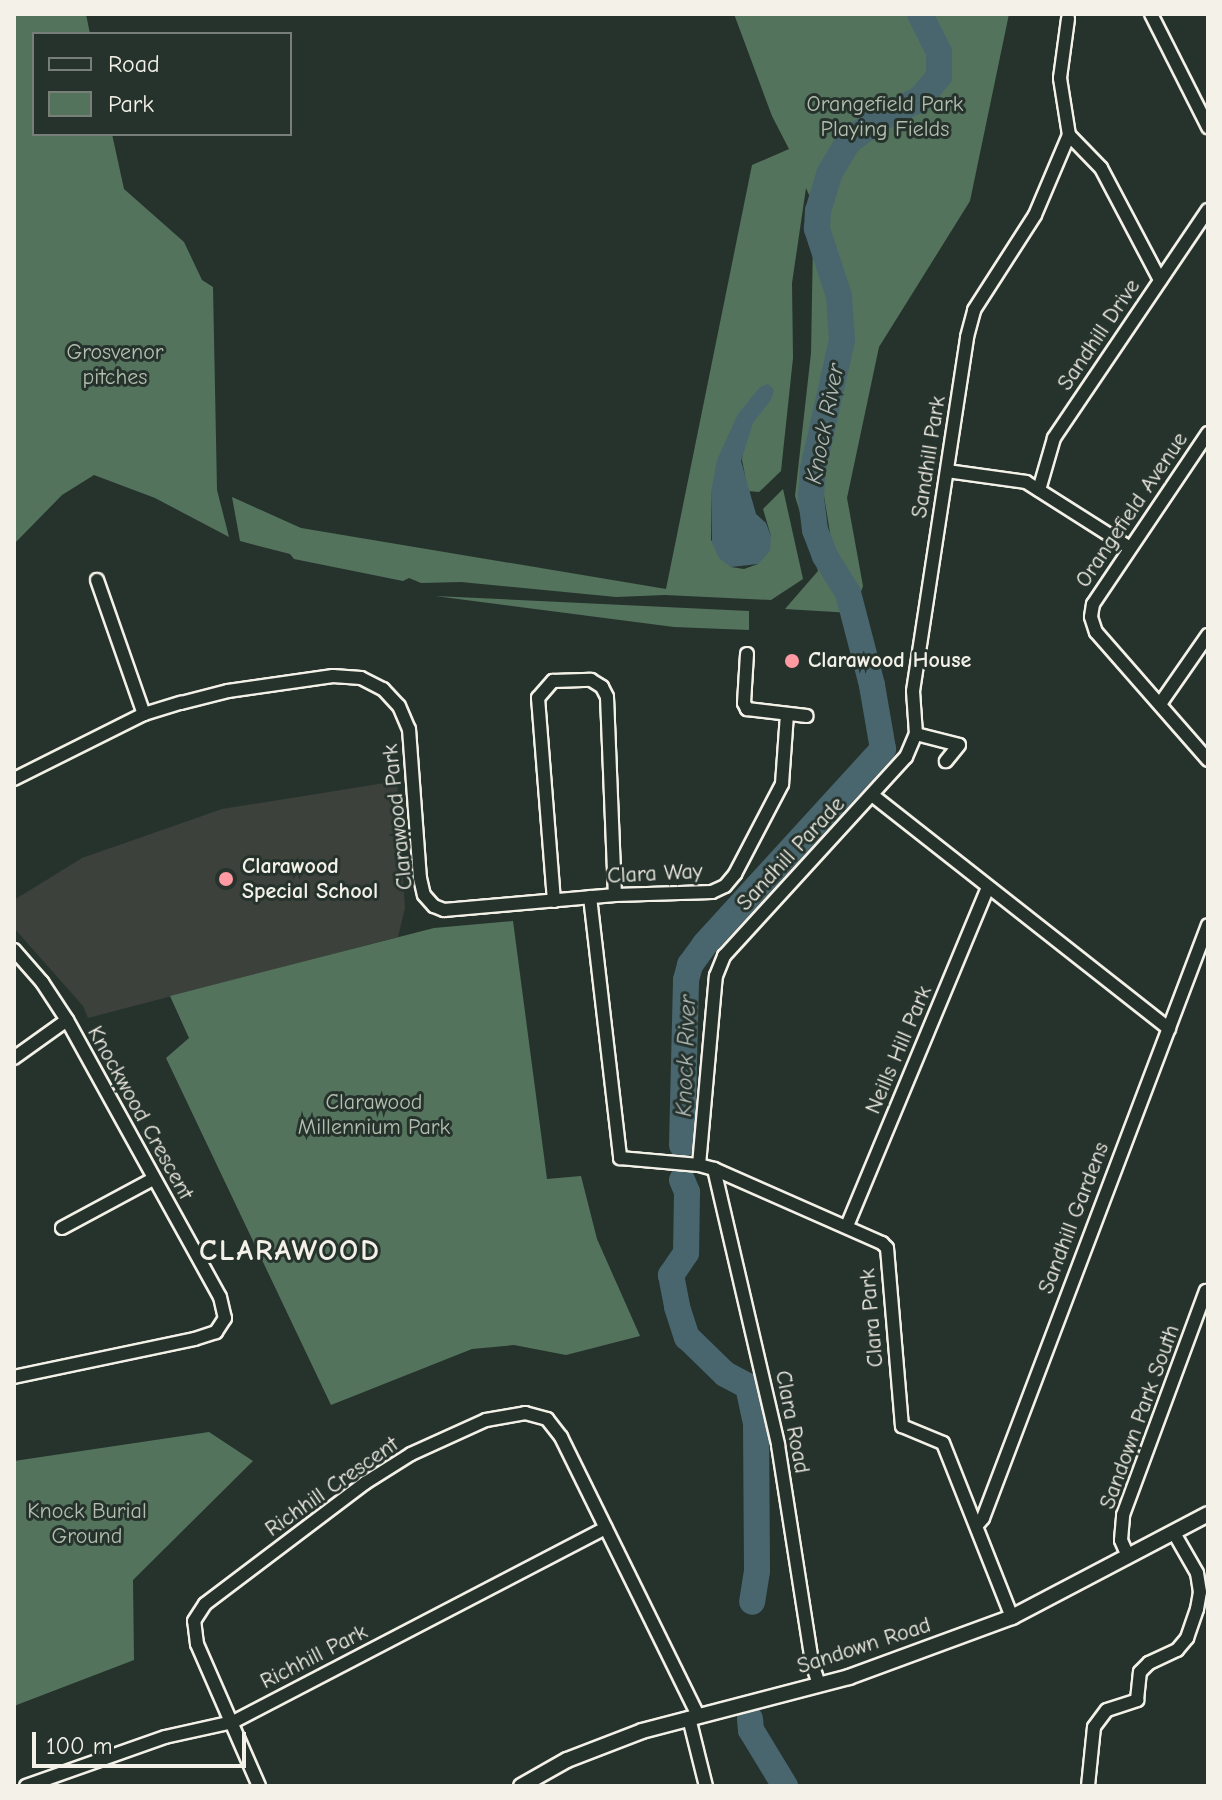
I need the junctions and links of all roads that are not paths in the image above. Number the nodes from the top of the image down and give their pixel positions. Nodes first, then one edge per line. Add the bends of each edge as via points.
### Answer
1 (1151, 14) edge
2 (1068, 19) dead end
3 (1208, 127) edge
4 (1069, 135) junction
5 (1208, 210) edge
6 (1160, 280) junction
7 (1208, 433) edge
8 (947, 471) junction
9 (1039, 490) junction
10 (1130, 548) junction
11 (97, 580) dead end
12 (1208, 635) edge
13 (747, 654) dead end
14 (1160, 704) junction
15 (144, 714) junction
16 (787, 715) junction
17 (807, 716) dead end
18 (916, 734) junction
19 (1208, 760) edge
20 (946, 761) dead end
21 (14, 779) edge
22 (872, 795) junction
23 (987, 889) junction
24 (615, 895) junction
25 (590, 897) junction
26 (554, 901) junction
27 (1208, 925) edge
28 (14, 950) edge
29 (67, 1020) junction
30 (1169, 1029) junction
31 (14, 1058) edge
32 (699, 1165) junction
33 (714, 1169) junction
34 (153, 1179) junction
35 (847, 1226) junction
36 (62, 1228) dead end
37 (1206, 1291) edge
38 (14, 1377) edge
39 (1208, 1514) edge
40 (977, 1525) junction
41 (606, 1528) junction
42 (1174, 1533) junction
43 (1128, 1556) junction
44 (1012, 1617) junction
45 (819, 1685) junction
46 (693, 1717) junction
47 (233, 1722) junction
48 (26, 1786) edge
49 (259, 1786) edge
50 (521, 1786) edge
51 (706, 1786) edge
52 (1088, 1786) edge

1 - 3 street
2 - 4 street via 1060,78
4 - 6 street via 1101,168
4 - 8 street, Sandhill Park via 1035,215 974,310
5 - 6 street, Sandhill Drive
6 - 9 street, Sandhill Drive via 1054,438
7 - 10 street, Orangefield Avenue
8 - 9 street via 1026,482
8 - 18 street, Sandhill Park via 913,691
9 - 10 street
10 - 14 street, Orangefield Avenue via 1093,604 1091,617 1096,632
11 - 15 street
12 - 14 street
13 - 16 street via 747,709
14 - 19 street, Orangefield Avenue
15 - 21 street, Clarawood Park
15 - 26 street, Clarawood Park via 228,691 333,676 361,678 383,689 399,706 409,729 424,895 444,910
16 - 17 street
16 - 24 street, Clara Way via 782,784 725,886 712,892
18 - 20 street via 959,745
18 - 22 street via 906,757
22 - 23 street, Sandhill Parade
22 - 32 street, Sandhill Parade via 724,956 716,976
23 - 30 street, Sandhill Parade
23 - 35 street, Neills Hill Park
24 - 25 street, Clara Way
24 - 26 street via 607,697 591,680 553,681 538,698
25 - 26 street, Clarawood Park
25 - 32 street, Clara Park via 620,1158
27 - 30 street, Sandhill Gardens
28 - 29 street, Knockwood Crescent
29 - 31 street
29 - 34 street, Knockwood Crescent
30 - 40 street, Sandhill Gardens
32 - 33 street, Clara Park
33 - 35 street, Clara Park
33 - 45 street, Clara Road via 778,1445
34 - 36 street
34 - 38 street, Knockwood Crescent via 220,1297 225,1318 216,1332
35 - 40 street, Clara Park via 887,1248 902,1426 943,1443
37 - 43 street, Sandown Park South via 1123,1515 1121,1540
39 - 42 street, Sandown Road
40 - 44 street, Clara Park
41 - 46 street, Richhill Crescent
41 - 47 street, Richhill Park
41 - 47 street, Richhill Crescent via 547,1419 525,1413 486,1420 411,1454 205,1604 194,1621 197,1644
42 - 43 street, Sandown Road
42 - 52 street via 1197,1573 1197,1609 1177,1650 1140,1672 1137,1700 1107,1710 1094,1727
43 - 44 street, Sandown Road
44 - 45 street, Sandown Road
45 - 46 street, Sandown Road
46 - 50 street, Sandown Road via 567,1760
46 - 51 street, Richhill Crescent
47 - 48 street, Richhill Park via 165,1737
47 - 49 street, Richhill Crescent

